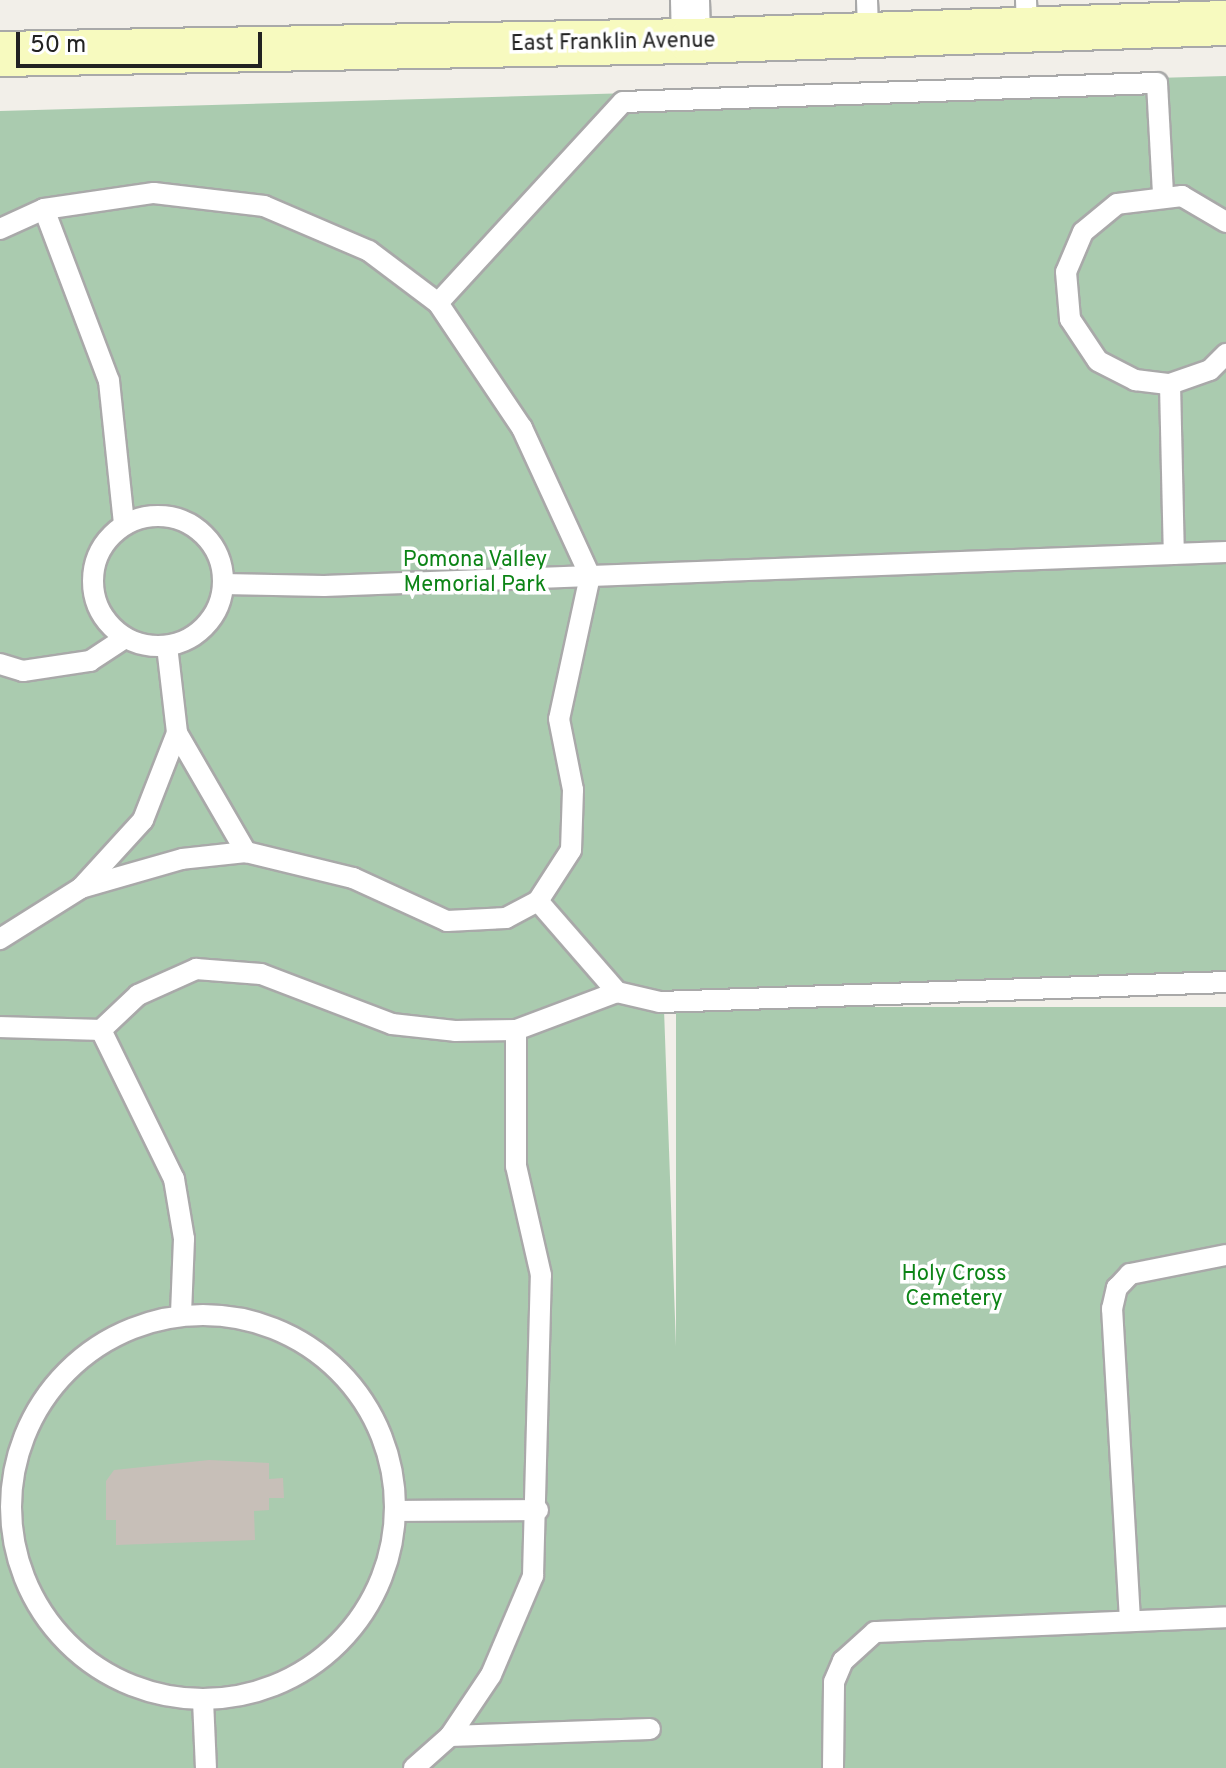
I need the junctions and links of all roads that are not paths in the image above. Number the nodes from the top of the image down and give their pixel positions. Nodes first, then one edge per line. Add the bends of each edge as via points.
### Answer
1 (1027, 15) edge
2 (868, 18) edge
3 (690, 21) edge
4 (1226, 23) edge
5 (0, 54) edge
6 (1163, 194) junction
7 (44, 209) junction
8 (1226, 222) edge
9 (0, 229) edge
10 (438, 303) junction
11 (1226, 354) edge
12 (1170, 384) junction
13 (124, 524) junction
14 (1226, 552) edge
15 (1174, 554) junction
16 (590, 576) junction
17 (223, 584) junction
18 (125, 638) junction
19 (167, 646) junction
20 (0, 664) edge
21 (177, 733) junction
22 (246, 852) junction
23 (81, 888) junction
24 (538, 901) junction
25 (0, 939) edge
26 (1226, 982) edge
27 (617, 992) junction
28 (0, 1027) edge
29 (101, 1030) junction
30 (516, 1030) junction
31 (1226, 1255) edge
32 (181, 1314) junction
33 (538, 1510) junction
34 (397, 1511) junction
35 (4, 1512) edge
36 (1226, 1617) edge
37 (1130, 1620) junction
38 (203, 1700) junction
39 (650, 1729) dead end
40 (450, 1736) junction
41 (206, 1768) edge
42 (414, 1768) edge
43 (833, 1768) edge

1 - 2 street, East Franklin Avenue
1 - 4 street, East Franklin Avenue
2 - 3 street, East Franklin Avenue
3 - 5 street, East Franklin Avenue
6 - 8 lane via 1209,207
6 - 10 lane via 1157,83 623,102
6 - 12 lane via 1117,204 1083,232 1066,272 1070,319 1098,361 1135,380
7 - 9 lane
7 - 10 lane via 154,193 264,206 369,251
7 - 13 lane via 109,381
10 - 16 lane via 522,428
11 - 12 lane via 1210,370
12 - 15 lane
13 - 17 lane via 152,515 197,527 220,559
13 - 18 lane via 100,547 92,573 95,602
14 - 15 lane
15 - 16 lane
16 - 17 lane
16 - 24 lane via 559,719 573,790 571,850
17 - 19 lane via 207,624
18 - 19 lane
18 - 20 lane via 90,661 23,671
19 - 21 lane
21 - 22 lane
21 - 23 lane via 143,820
22 - 23 lane via 182,859
22 - 24 lane via 353,878 447,921 506,918
23 - 25 lane
24 - 27 lane
26 - 27 lane via 660,1002
27 - 30 lane
28 - 29 lane
29 - 30 lane via 138,995 196,969 261,974 392,1024
29 - 32 lane via 174,1179 184,1239
30 - 33 lane via 516,1166 541,1275
31 - 37 lane via 1130,1274 1117,1288 1112,1309
32 - 34 lane via 266,1324 323,1354 357,1389 382,1432
32 - 35 lane via 91,1348 37,1405 15,1456
33 - 34 lane
33 - 40 lane via 533,1576 491,1675
34 - 38 lane via 374,1598 343,1640 282,1683
35 - 38 lane via 32,1598 81,1658 141,1690
36 - 37 lane
37 - 43 lane via 875,1632 843,1661 834,1682
38 - 41 lane
39 - 40 lane
40 - 42 lane

